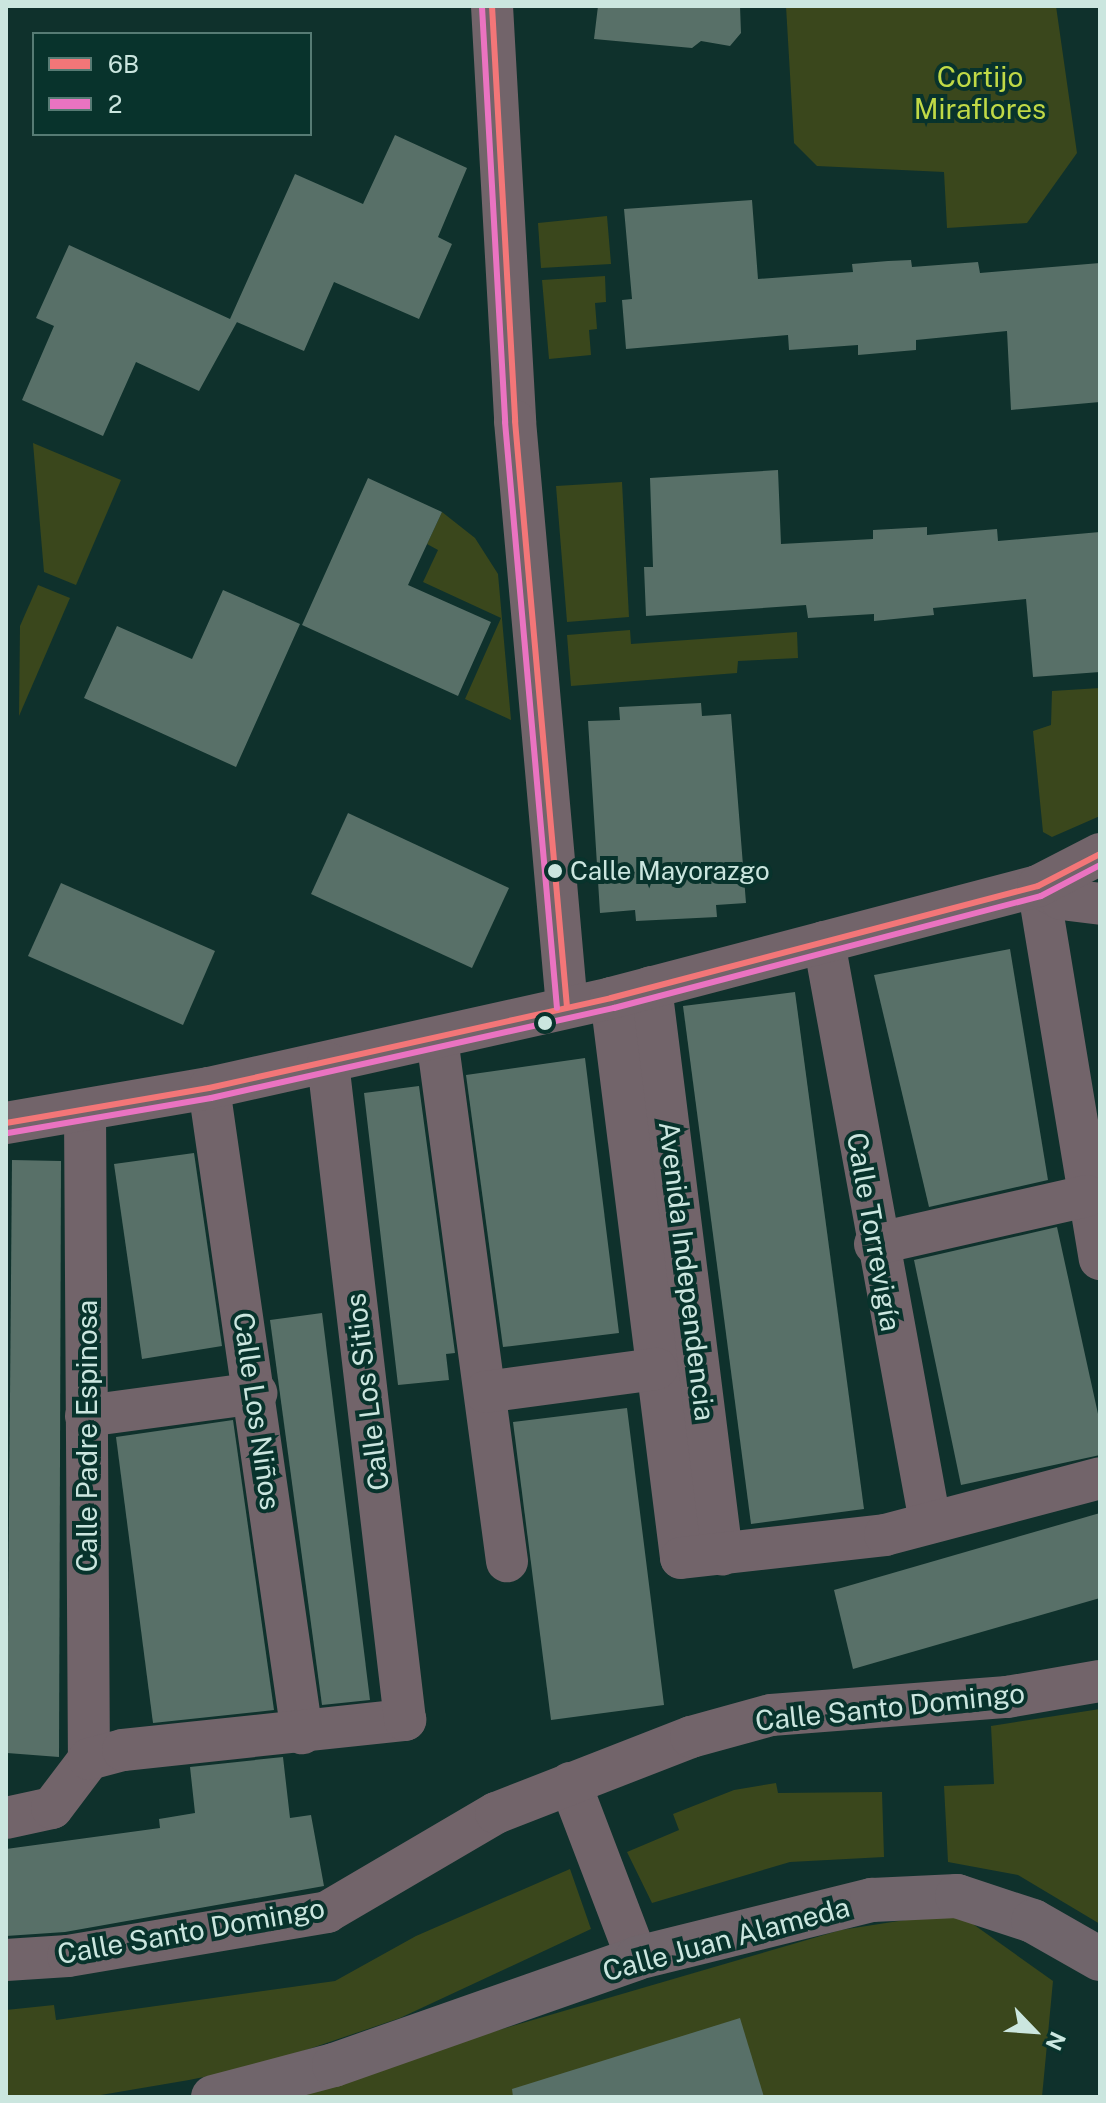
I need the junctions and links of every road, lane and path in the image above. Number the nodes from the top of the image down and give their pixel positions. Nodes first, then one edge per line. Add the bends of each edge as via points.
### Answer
1 (492, 6) edge
2 (1100, 854) edge
3 (1038, 886) junction
4 (1100, 904) edge
5 (824, 942) junction
6 (651, 987) junction
7 (611, 998) junction
8 (567, 1007) junction
9 (437, 1038) junction
10 (328, 1063) junction
11 (209, 1088) junction
12 (85, 1112) junction
13 (6, 1123) edge
14 (1087, 1196) junction
15 (875, 1244) junction
16 (1100, 1259) edge
17 (656, 1369) junction
18 (485, 1392) junction
19 (256, 1393) junction
20 (86, 1416) junction
21 (1100, 1478) edge
22 (930, 1522) junction
23 (722, 1555) junction
24 (507, 1561) dead end
25 (1100, 1681) edge
26 (302, 1733) junction
27 (89, 1759) junction
28 (570, 1783) junction
29 (6, 1818) edge
30 (637, 1958) junction
31 (1100, 1959) edge
32 (6, 1960) edge
33 (213, 2097) edge

1 - 8 street via 515,421
2 - 3 street
3 - 4 street via 1061,899
3 - 5 street
3 - 14 street
5 - 6 street
5 - 15 street, Calle Torrevigía
6 - 7 street
6 - 23 street, Avenida Independencia
7 - 8 street
7 - 17 street, Avenida Independencia
8 - 9 street
9 - 10 street
9 - 18 street
10 - 11 street
10 - 26 street, Calle Los Sitios via 405,1720
11 - 12 street
11 - 19 street, Calle Los Niños
12 - 13 street
12 - 20 street, Calle Padre Espinosa
14 - 15 street
14 - 16 street
15 - 22 street, Calle Torrevigía
17 - 18 street
17 - 23 street, Avenida Independencia via 681,1558
18 - 24 street
19 - 20 street
19 - 26 street, Calle Los Niños
20 - 27 street, Calle Padre Espinosa
21 - 22 street
22 - 23 street via 885,1535
25 - 28 street, Calle Santo Domingo via 1007,1697 771,1715 691,1737
26 - 27 street
27 - 29 street via 52,1808
28 - 30 street
28 - 32 street, Calle Santo Domingo via 496,1813 327,1912 68,1956
30 - 31 street, Calle Juan Alameda via 872,1900 957,1896 1033,1921
30 - 33 street, Calle Juan Alameda via 334,2065

